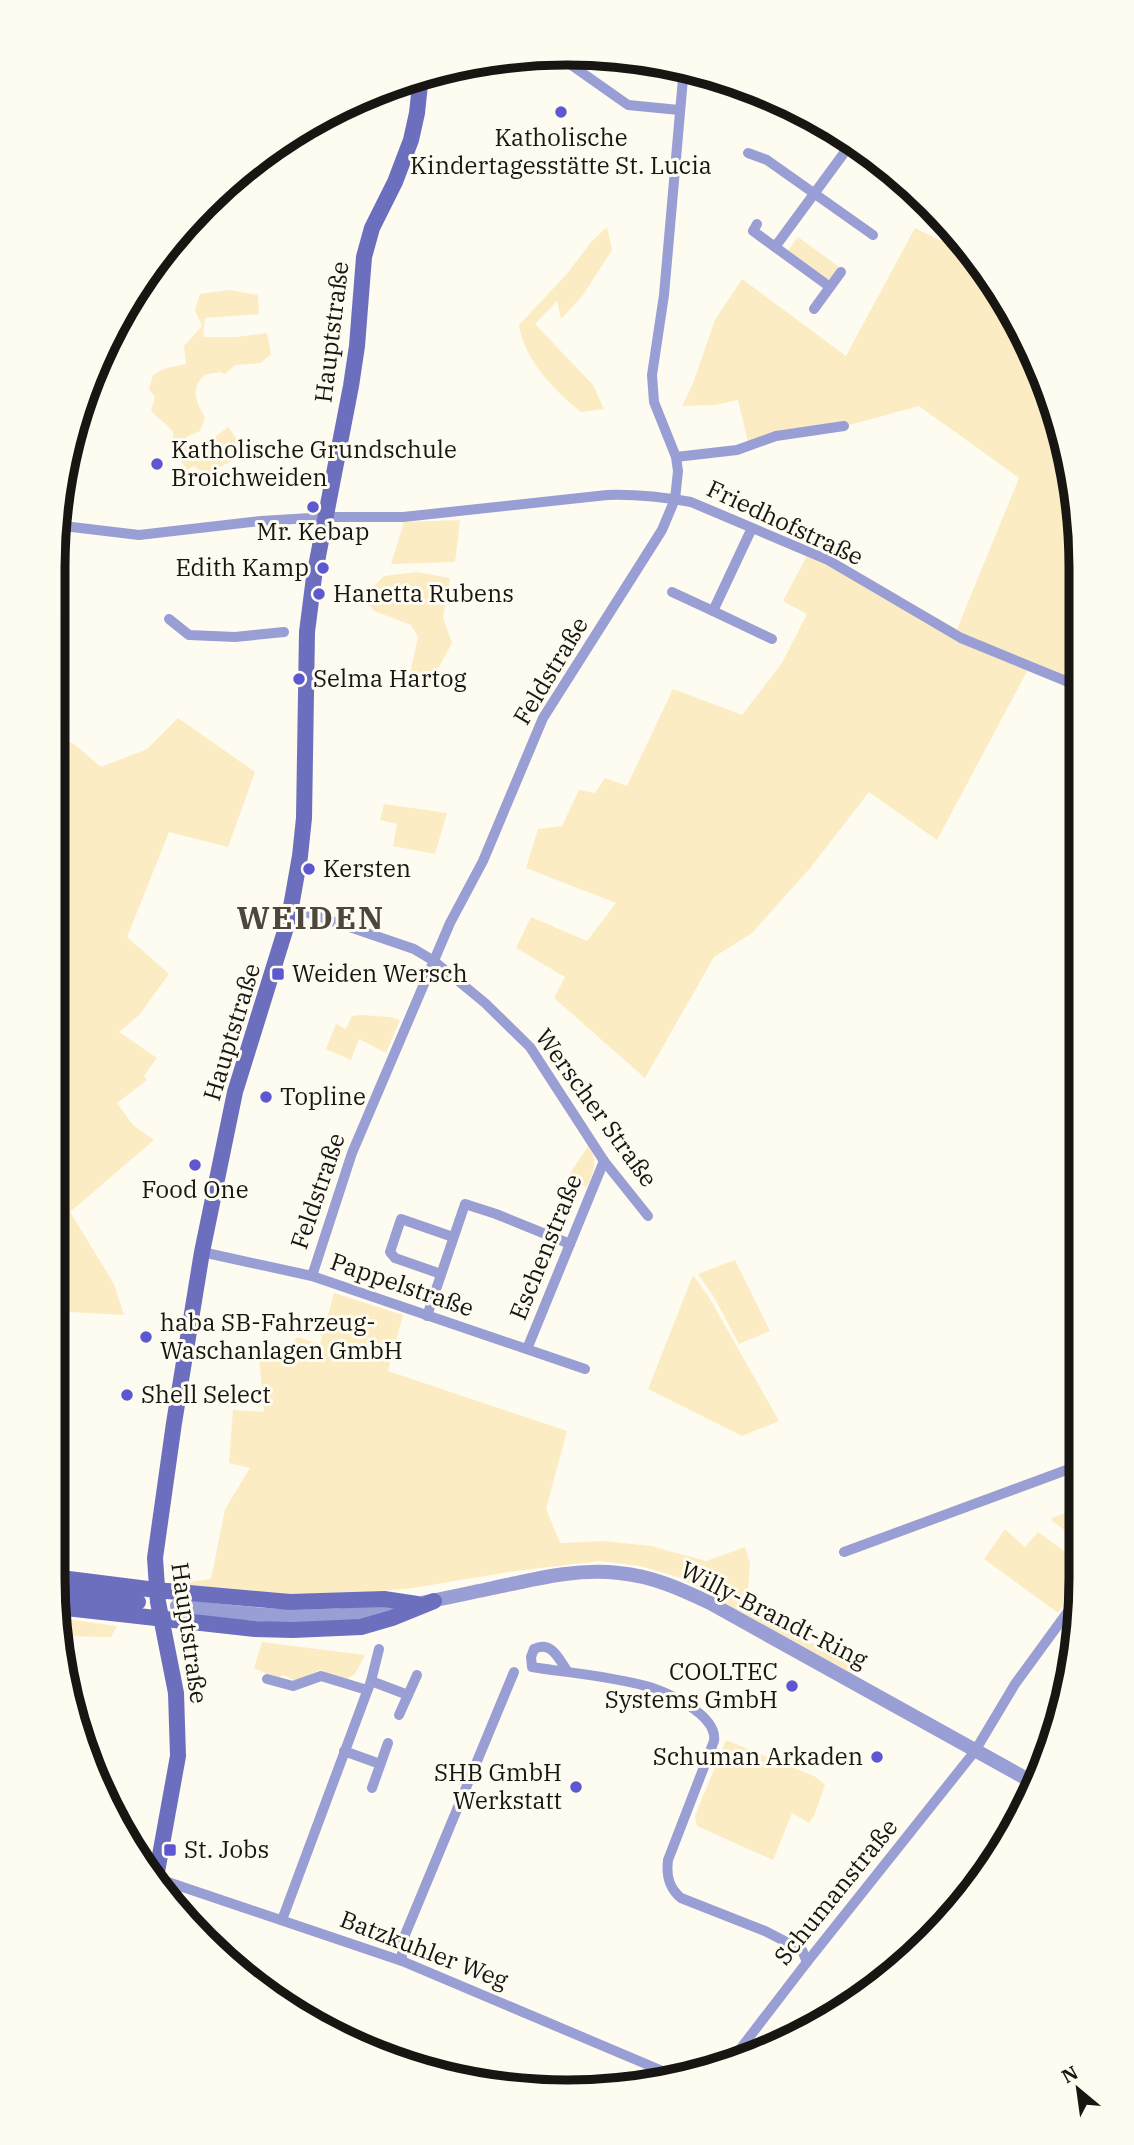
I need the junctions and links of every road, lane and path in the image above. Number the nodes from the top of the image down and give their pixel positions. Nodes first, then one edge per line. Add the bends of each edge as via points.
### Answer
1 (572, 65) edge
2 (683, 78) edge
3 (420, 87) edge
4 (679, 110) junction
5 (846, 149) edge
6 (748, 153) dead end
7 (813, 194) junction
8 (757, 224) dead end
9 (873, 235) dead end
10 (775, 247) junction
11 (841, 272) dead end
12 (830, 287) junction
13 (814, 309) dead end
14 (844, 426) dead end
15 (676, 457) junction
16 (675, 499) junction
17 (327, 517) junction
18 (67, 527) edge
19 (752, 528) junction
20 (673, 592) dead end
21 (713, 611) junction
22 (169, 619) dead end
23 (284, 632) dead end
24 (772, 639) dead end
25 (1069, 682) edge
26 (291, 907) junction
27 (434, 961) junction
28 (604, 1161) junction
29 (648, 1216) dead end
30 (453, 1237) junction
31 (570, 1244) junction
32 (202, 1252) junction
33 (441, 1274) junction
34 (312, 1276) junction
35 (427, 1316) junction
36 (527, 1349) junction
37 (585, 1369) dead end
38 (1069, 1469) edge
39 (844, 1552) dead end
40 (65, 1579) edge
41 (156, 1590) junction
42 (65, 1593) edge
43 (434, 1601) junction
44 (138, 1602) dead end
45 (417, 1604) junction
46 (177, 1606) dead end
47 (66, 1608) edge
48 (1068, 1611) edge
49 (161, 1617) junction
50 (379, 1649) dead end
51 (514, 1672) dead end
52 (568, 1672) dead end
53 (417, 1675) dead end
54 (267, 1679) dead end
55 (369, 1685) junction
56 (408, 1695) junction
57 (399, 1715) dead end
58 (388, 1743) dead end
59 (344, 1751) junction
60 (975, 1751) junction
61 (380, 1764) junction
62 (1027, 1779) edge
63 (372, 1788) dead end
64 (157, 1868) edge
65 (169, 1885) edge
66 (282, 1920) junction
67 (402, 1961) junction
68 (807, 1962) junction
69 (740, 2049) edge
70 (664, 2071) edge

1 - 4 street via 628,104
2 - 4 street, Feldstraße
3 - 17 main road, Hauptstraße via 411,140 366,248 351,386
4 - 15 street, Feldstraße via 664,295 652,375 654,402
5 - 7 street
6 - 7 street via 767,160
7 - 9 street
7 - 10 street
8 - 10 street via 752,231
10 - 12 street
11 - 12 street
12 - 13 street
14 - 15 street via 776,436 737,450
15 - 16 street, Feldstraße
16 - 17 street, Friedhofstraße via 607,495 403,517
16 - 19 street, Friedhofstraße
16 - 27 street, Feldstraße via 662,530 543,718 483,862
17 - 18 street, Friedhofstraße via 139,536
17 - 26 main road, Hauptstraße via 303,632 304,818
19 - 21 street
19 - 25 street, Friedhofstraße via 828,561 961,638
20 - 21 street
21 - 24 street
22 - 23 street via 189,635
26 - 27 street, Werscher Straße via 398,942
26 - 32 main road, Hauptstraße via 235,1092
27 - 28 street, Werscher Straße via 530,1047
27 - 34 street, Feldstraße via 352,1153
28 - 29 street, Werscher Straße
28 - 31 street, Eschenstraße
30 - 31 street via 465,1204
30 - 33 street
30 - 33 street via 401,1219 390,1252 395,1258
31 - 36 street, Eschenstraße
32 - 34 street, Pappelstraße
32 - 41 main road, Hauptstraße via 160,1521
33 - 35 street
34 - 35 street, Pappelstraße
35 - 36 street, Pappelstraße
36 - 37 street, Pappelstraße
38 - 39 street
40 - 41 main road
41 - 45 main road via 290,1602 384,1599
41 - 49 main road, Hauptstraße
42 - 44 main road
43 - 45 street, Willy-Brandt-Ring
43 - 49 main road via 377,1624 335,1630 255,1629
43 - 60 street, Willy-Brandt-Ring via 549,1576 618,1572 653,1579 709,1603
45 - 46 street, Willy-Brandt-Ring via 300,1617
47 - 49 main road
48 - 60 street, Schumanstraße via 1015,1684
49 - 64 main road, Hauptstraße via 176,1693 178,1756
50 - 55 street
51 - 67 street via 402,1942
52 - 68 street via 653,1688 694,1709 710,1724 714,1741 668,1860 668,1881 681,1898 765,1931 802,1950
53 - 56 street
54 - 55 street via 293,1686 321,1676
55 - 56 street
55 - 59 street
56 - 57 street
58 - 61 street
59 - 61 street
59 - 66 street
60 - 62 street, Willy-Brandt-Ring
60 - 68 street, Schumanstraße
61 - 63 street
65 - 66 street, Batzkuhler Weg
66 - 67 street, Batzkuhler Weg
67 - 70 street, Batzkuhler Weg
68 - 69 street, Schumanstraße

